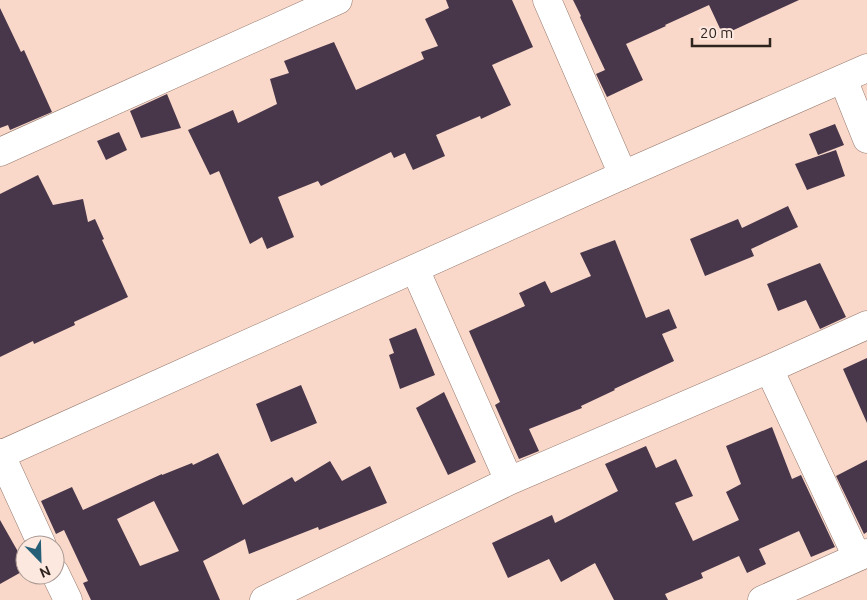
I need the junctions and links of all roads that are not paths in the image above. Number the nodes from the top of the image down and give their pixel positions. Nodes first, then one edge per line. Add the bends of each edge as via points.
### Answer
1 (547, 0) edge
2 (323, 3) edge
3 (867, 68) edge
4 (842, 79) junction
5 (867, 139) edge
6 (0, 152) edge
7 (623, 175) junction
8 (415, 269) junction
9 (867, 325) edge
10 (769, 369) junction
11 (0, 454) edge
12 (509, 481) junction
13 (37, 535) edge
14 (862, 555) edge
15 (61, 585) edge
16 (68, 600) edge
17 (264, 600) edge
18 (762, 600) edge

1 - 7 street
2 - 6 street
3 - 4 street
4 - 5 street
4 - 7 street
7 - 8 street
8 - 11 street
8 - 12 street
9 - 10 street
10 - 12 street
10 - 14 street
11 - 13 street
12 - 17 street
14 - 18 street
15 - 16 street

